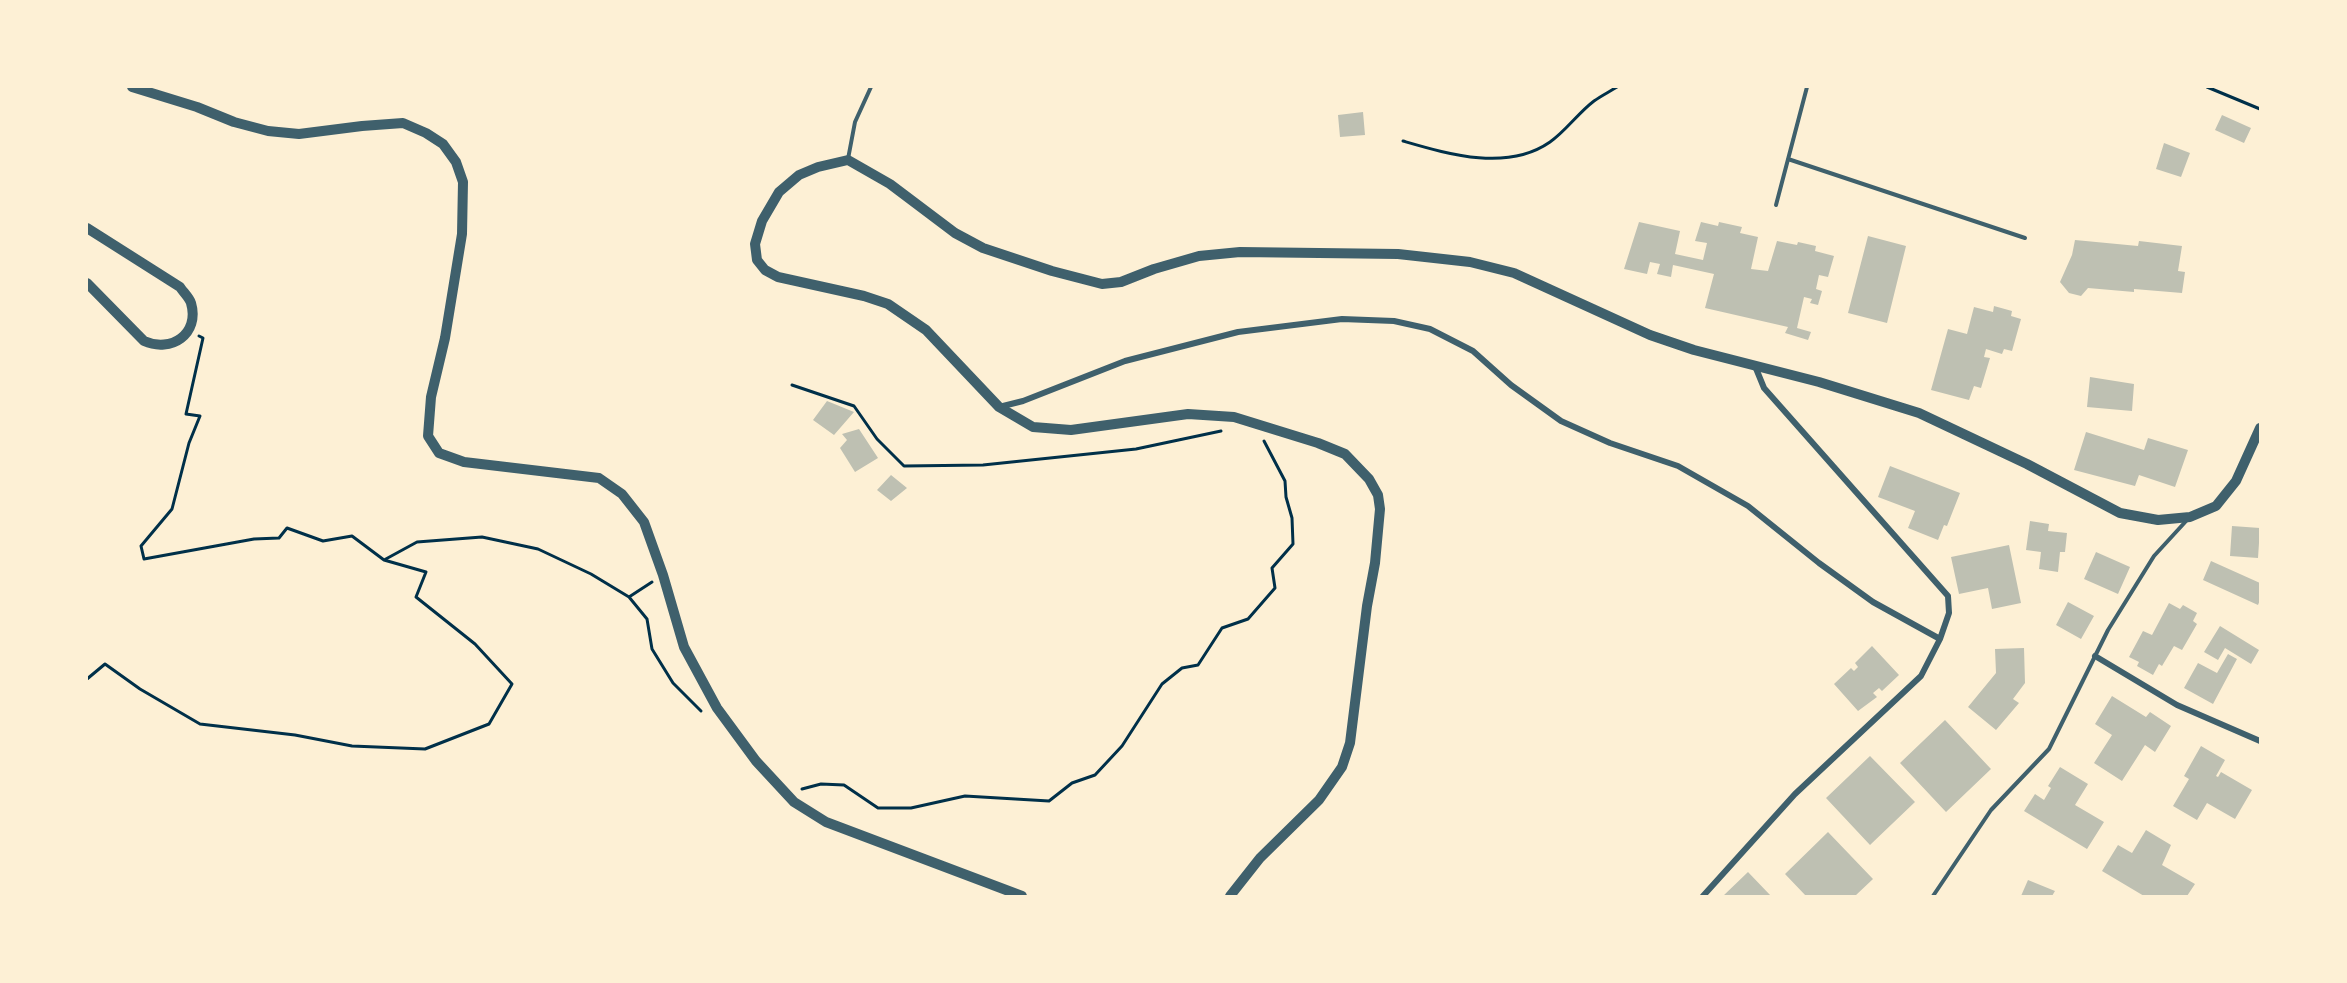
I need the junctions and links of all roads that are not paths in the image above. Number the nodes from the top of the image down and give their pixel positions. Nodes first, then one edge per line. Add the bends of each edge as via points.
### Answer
1 (132, 87) edge
2 (871, 87) edge
3 (1807, 87) edge
4 (1788, 159) junction
5 (848, 160) junction
6 (1776, 205) dead end
7 (87, 228) edge
8 (2025, 238) dead end
9 (87, 283) edge
10 (1755, 366) junction
11 (999, 407) junction
12 (2260, 428) edge
13 (2190, 517) junction
14 (1940, 639) junction
15 (2095, 656) junction
16 (2260, 741) edge
17 (1022, 896) edge
18 (1230, 896) edge
19 (1703, 896) edge
20 (1933, 896) edge

1 - 17 street via 268,131 299,134 403,123 443,144 456,162 463,182 462,234 431,397 428,436 439,453 464,462 599,478 622,494 644,522 684,647 717,708 756,761 794,802 826,822
2 - 5 lane via 855,122
3 - 4 lane
4 - 6 lane
4 - 8 lane
5 - 10 street via 983,248 1102,284 1121,282 1198,256 1240,252 1398,254 1470,262 1514,273 1650,335
5 - 11 street via 799,175 779,192 762,221 755,244 757,260 778,277 864,296 903,313 926,330
7 - 9 street via 180,287 191,301 193,316 188,332 168,345 144,341
10 - 13 street via 1918,413 2120,513 2158,520
10 - 14 street via 1764,388 1947,596 1949,613
11 - 14 street via 1125,361 1238,332 1342,319 1394,321 1430,329 1473,351 1510,385 1561,421 1678,466 1748,506 1873,602
11 - 18 street via 1033,427 1049,430 1188,414 1234,417 1345,454 1369,479 1378,495 1375,563 1350,743 1342,767 1319,800 1260,858
12 - 13 street via 2236,481 2216,506
13 - 15 lane via 2154,556
14 - 19 street via 1921,676 1795,794
15 - 16 street via 2177,705
15 - 20 lane via 2049,749 1991,810

